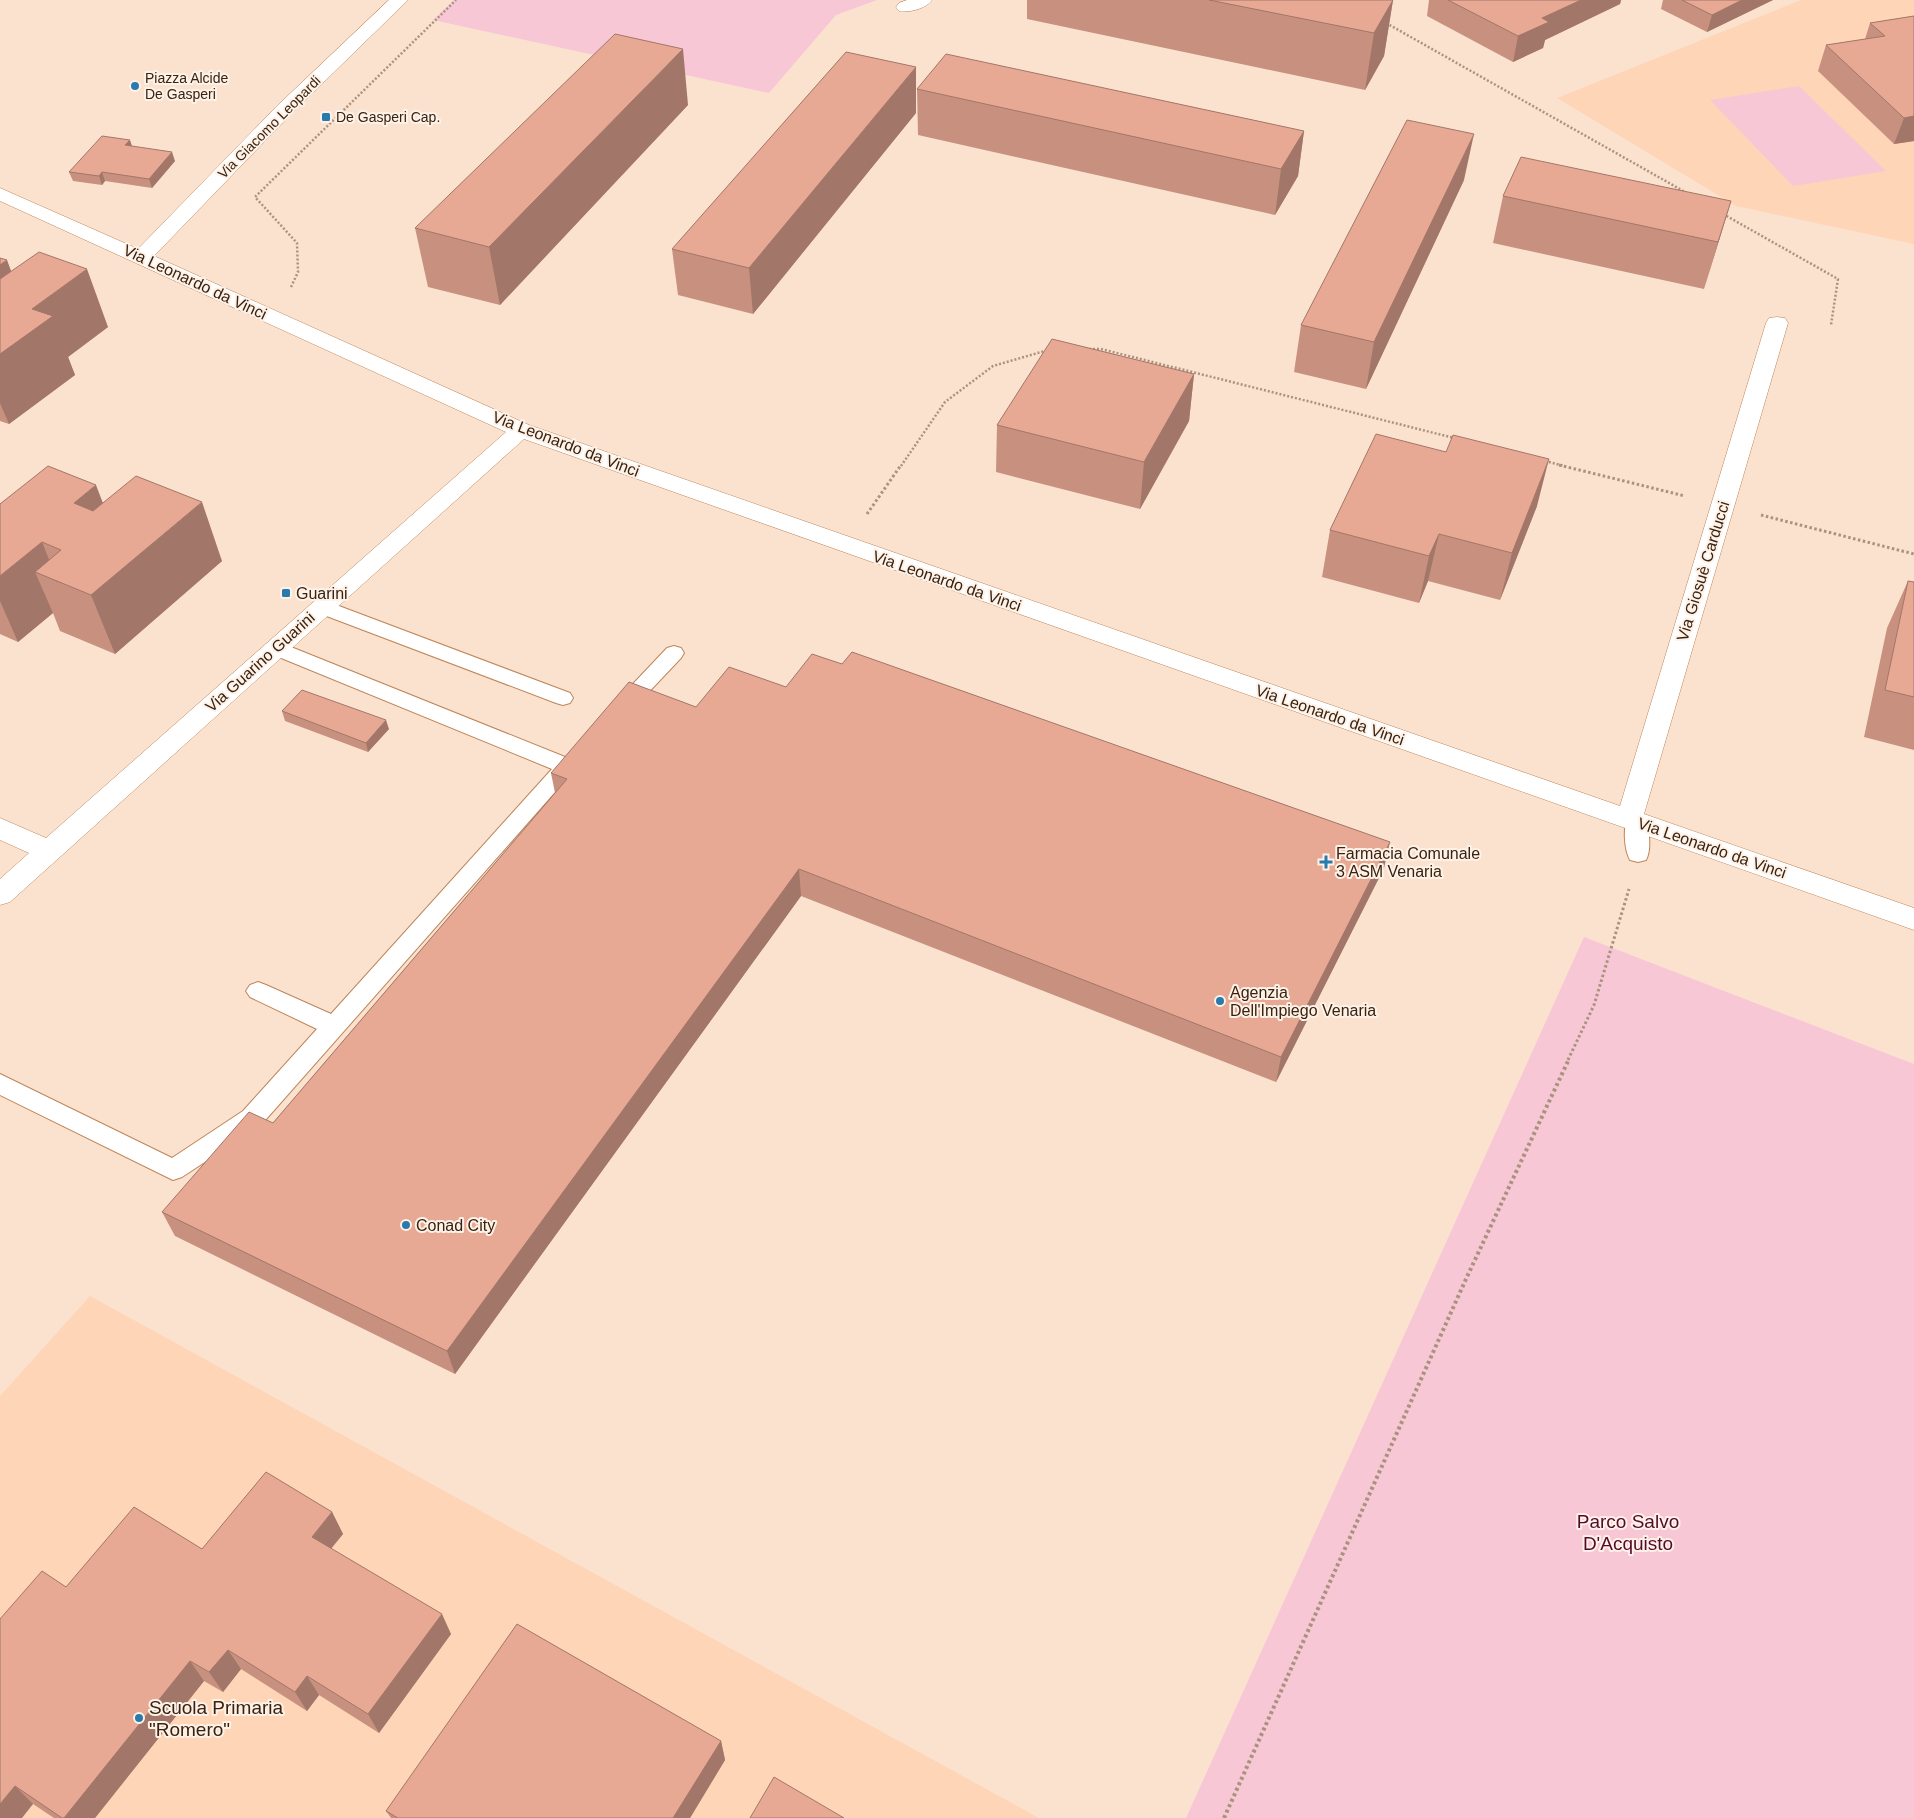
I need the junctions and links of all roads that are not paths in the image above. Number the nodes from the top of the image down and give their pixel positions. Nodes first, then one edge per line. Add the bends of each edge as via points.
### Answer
1 (399, 0) edge
2 (923, 0) edge
3 (905, 7) dead end
4 (0, 194) edge
5 (142, 257) junction
6 (1777, 323) dead end
7 (521, 430) junction
8 (322, 607) junction
9 (276, 648) junction
10 (674, 653) dead end
11 (563, 698) dead end
12 (607, 724) edge
13 (1633, 821) junction
14 (0, 828) edge
15 (48, 851) junction
16 (1638, 854) dead end
17 (0, 895) edge
18 (1914, 919) edge
19 (258, 991) dead end
20 (334, 1026) junction
21 (0, 1084) edge

1 - 5 street, Via Giacomo Leopardi via 284,110
2 - 3 street
4 - 5 street, Via Leonardo da Vinci
5 - 7 street, Via Leonardo da Vinci
6 - 13 street, Via Giosuè Carducci
7 - 8 street, Via Guarino Guarini
7 - 13 street, Via Leonardo da Vinci
8 - 9 street, Via Guarino Guarini
8 - 11 lane
9 - 15 street, Via Guarino Guarini
9 - 20 lane via 573,759
10 - 12 lane
13 - 16 lane
13 - 18 street, Via Leonardo da Vinci
14 - 15 street
15 - 17 street, Via Guarino Guarini
19 - 20 lane
20 - 21 lane via 252,1118 173,1170

